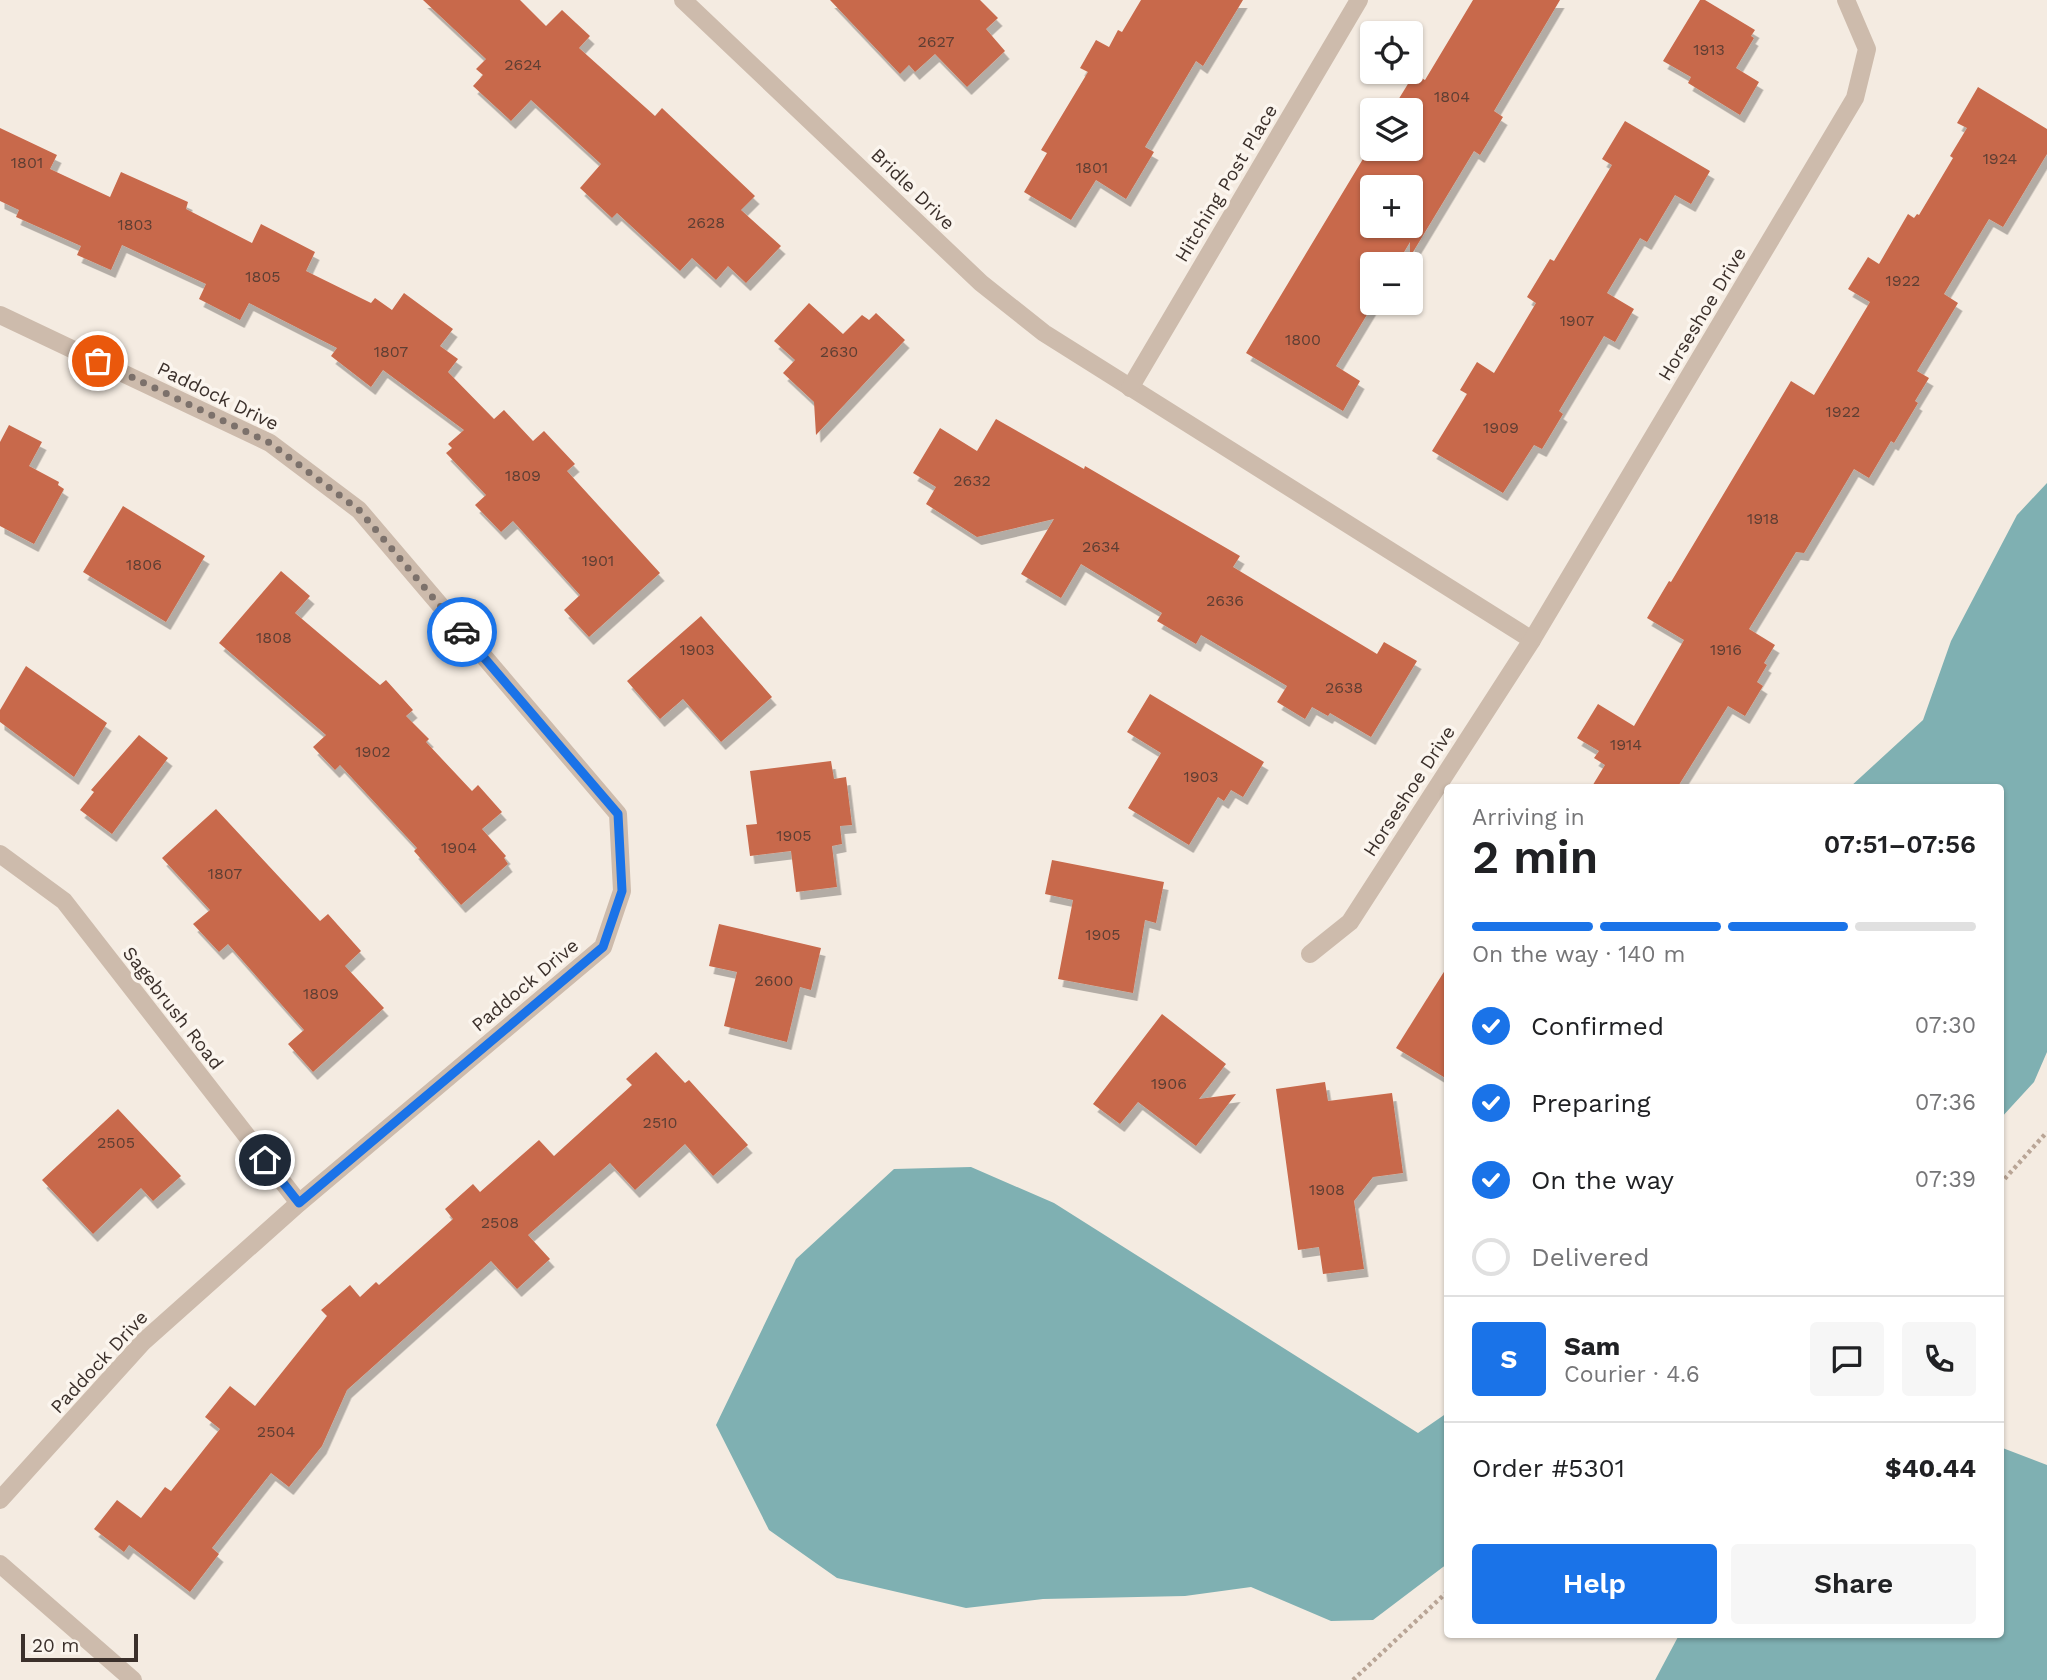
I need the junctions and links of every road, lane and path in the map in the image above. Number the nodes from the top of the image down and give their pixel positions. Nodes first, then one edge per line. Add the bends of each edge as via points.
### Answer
1 (683, 0) edge
2 (1359, 0) edge
3 (1846, 0) edge
4 (0, 314) edge
5 (1130, 388) junction
6 (1531, 640) junction
7 (0, 854) edge
8 (1310, 954) dead end
9 (2047, 1132) edge
10 (2004, 1180) edge
11 (299, 1203) junction
12 (0, 1500) edge
13 (0, 1564) edge
14 (1444, 1595) edge
15 (133, 1680) edge
16 (1353, 1680) edge

1 - 5 street, Bridle Drive via 981,283 1044,333
2 - 5 street, Hitching Post Place
3 - 6 street, Horseshoe Drive via 1867,49 1855,97
4 - 11 street, Paddock Drive via 270,443 359,510 618,814 622,891 603,947
5 - 6 street
6 - 8 street, Horseshoe Drive via 1350,922
7 - 11 street, Sagebrush Road via 64,901
9 - 10 path
11 - 12 street, Paddock Drive via 143,1342
13 - 15 street
14 - 16 path

